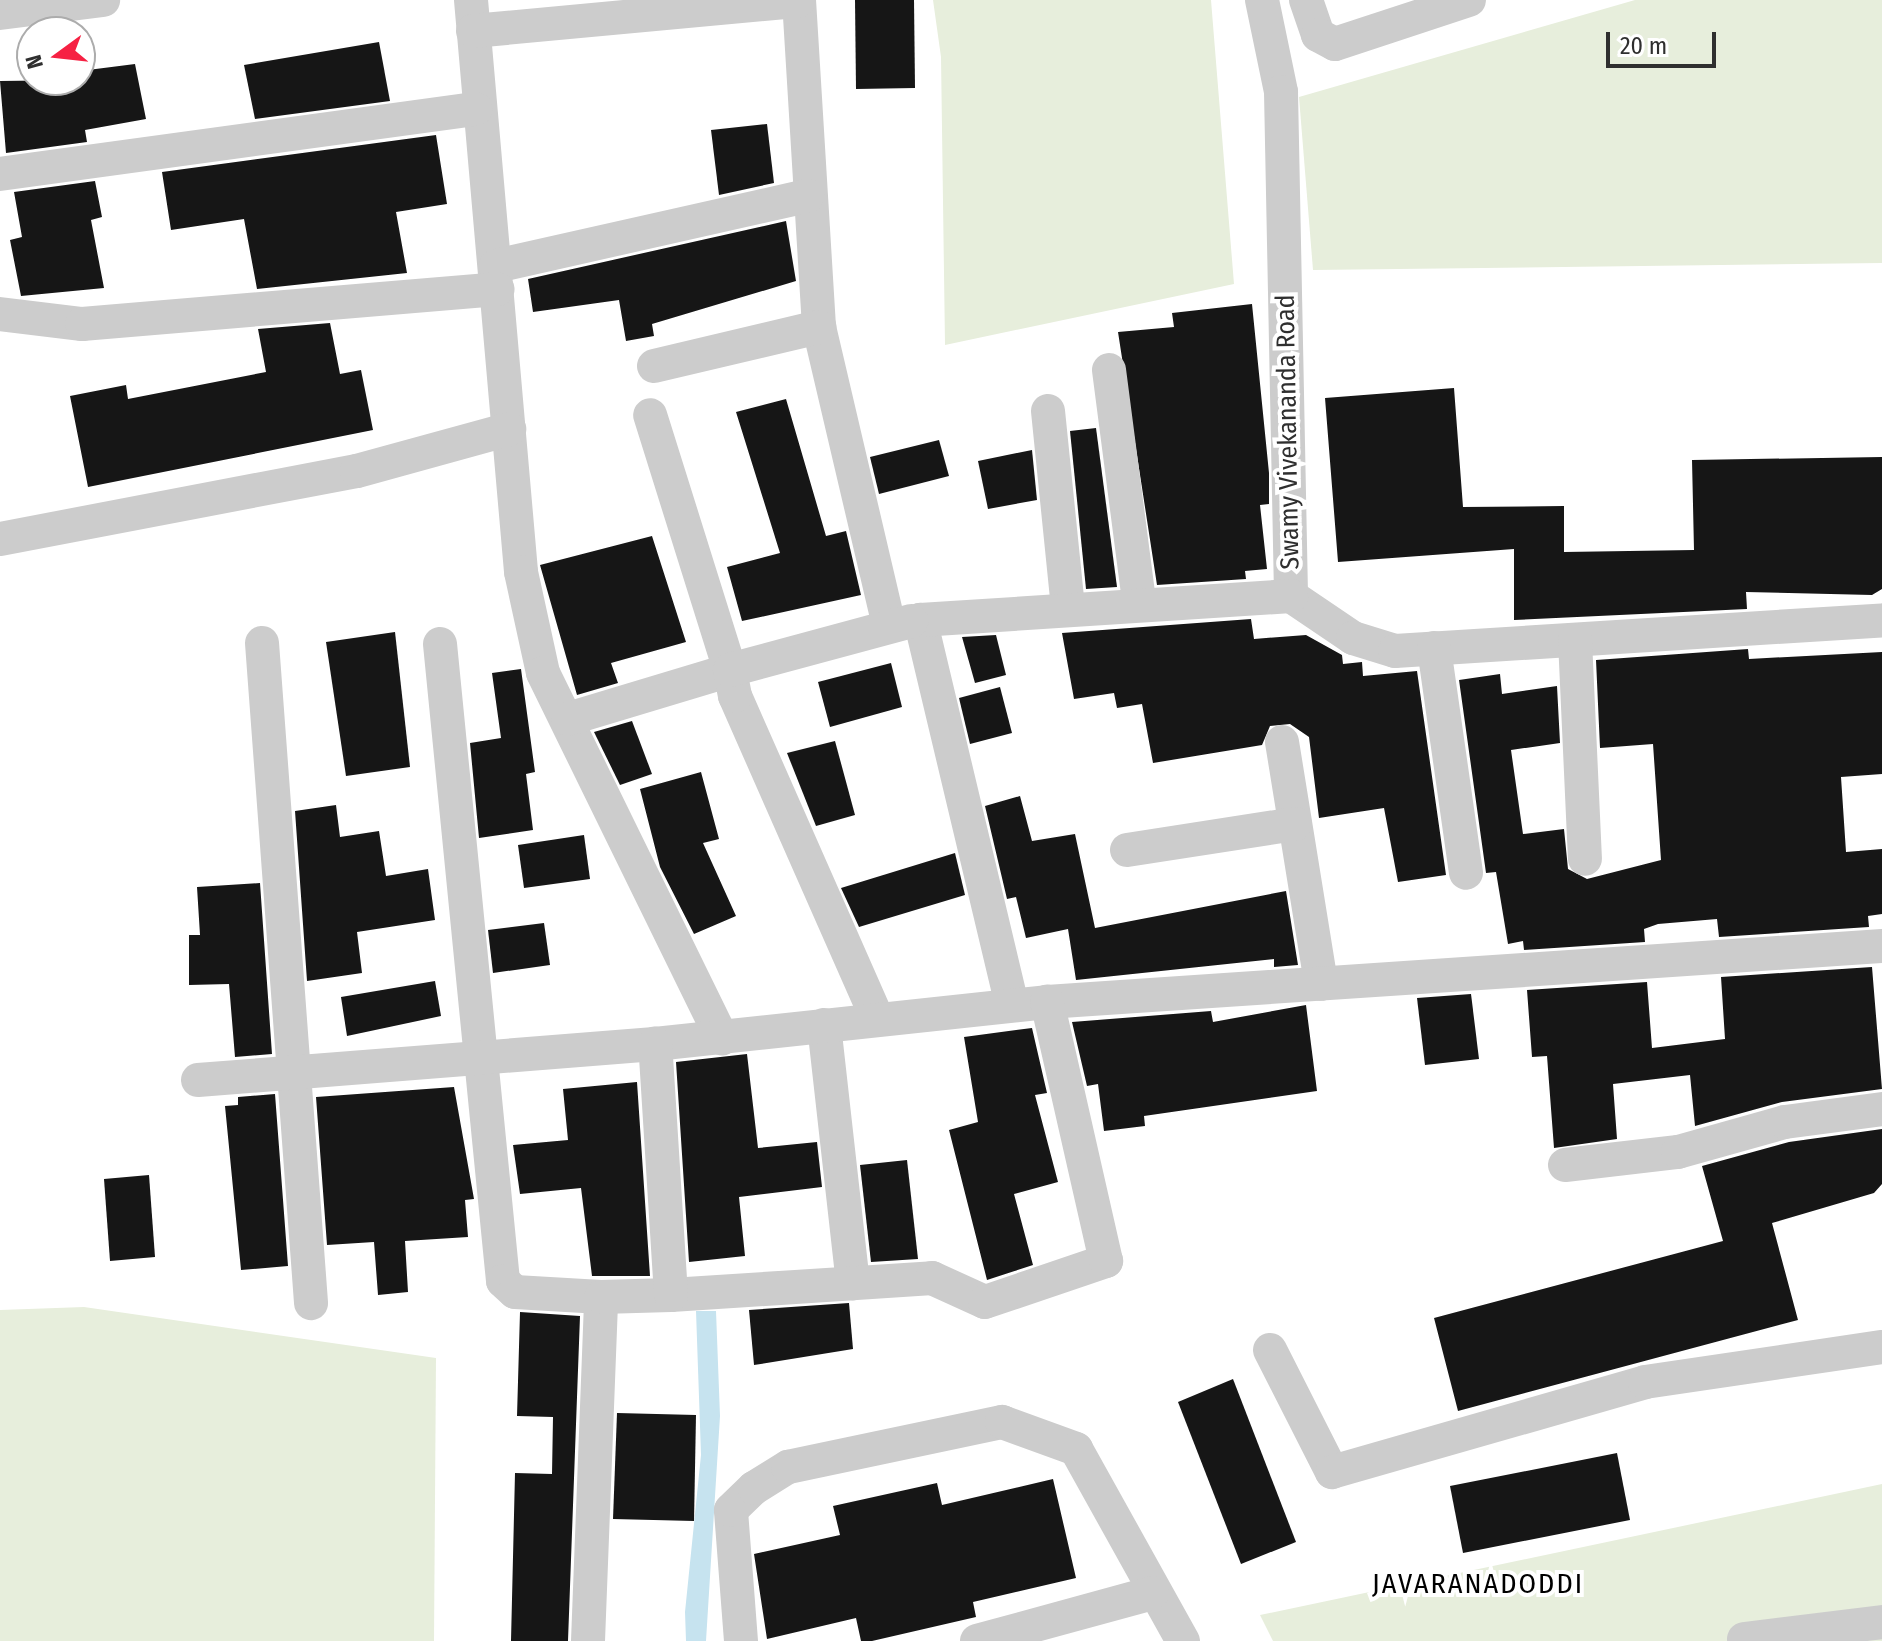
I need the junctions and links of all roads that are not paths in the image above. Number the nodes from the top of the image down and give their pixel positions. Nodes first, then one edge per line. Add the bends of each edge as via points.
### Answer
1 (103, 0) edge
2 (1262, 0) edge
3 (1306, 0) edge
4 (1469, 0) edge
5 (799, 1) edge
6 (472, 8) edge
7 (0, 13) edge
8 (476, 109) junction
9 (0, 174) edge
10 (807, 196) junction
11 (497, 277) junction
12 (0, 314) edge
13 (819, 327) junction
14 (654, 366) dead end
15 (1109, 370) dead end
16 (1048, 411) dead end
17 (650, 415) dead end
18 (509, 429) junction
19 (0, 539) edge
20 (1291, 596) junction
21 (1139, 602) junction
22 (1068, 608) junction
23 (1882, 620) edge
24 (904, 622) junction
25 (1575, 640) junction
26 (262, 643) dead end
27 (440, 644) dead end
28 (1434, 648) junction
29 (730, 670) junction
30 (568, 719) junction
31 (1282, 742) dead end
32 (1295, 824) junction
33 (1127, 850) dead end
34 (1585, 859) dead end
35 (1466, 873) dead end
36 (1882, 946) edge
37 (1321, 984) junction
38 (1047, 1002) junction
39 (1012, 1005) junction
40 (877, 1018) junction
41 (824, 1025) junction
42 (722, 1038) junction
43 (655, 1044) junction
44 (478, 1058) junction
45 (296, 1072) junction
46 (198, 1080) dead end
47 (1882, 1109) edge
48 (1565, 1165) dead end
49 (853, 1283) junction
50 (671, 1295) junction
51 (601, 1297) junction
52 (311, 1303) dead end
53 (1882, 1347) edge
54 (1270, 1350) dead end
55 (1152, 1593) junction
56 (1882, 1622) edge
57 (1744, 1639) dead end
58 (588, 1641) edge
59 (741, 1641) edge
60 (977, 1641) edge
61 (1183, 1641) edge

1 - 7 street
2 - 20 street, Swamy Vivekananda Road via 1281,92
3 - 4 street via 1318,35 1335,44
5 - 6 street
5 - 10 street
6 - 8 street
8 - 9 street
8 - 11 street
10 - 11 street
10 - 13 street
11 - 12 street via 82,324
11 - 18 street
13 - 14 street
13 - 24 street
15 - 21 street
16 - 22 street
17 - 29 street
18 - 19 street via 357,471
18 - 30 street via 521,572 543,673
20 - 21 street
20 - 28 street, Swamy Vivekananda Road via 1353,638 1395,651
21 - 22 street
22 - 24 street
23 - 25 street, Swamy Vivekananda Road
24 - 29 street
24 - 39 street
25 - 28 street, Swamy Vivekananda Road
25 - 34 street
26 - 45 street
27 - 44 street
28 - 35 street
29 - 30 street
29 - 40 street via 735,696
30 - 42 street
31 - 32 street
32 - 33 street
32 - 37 street
36 - 37 street
37 - 38 street
38 - 39 street
38 - 49 street via 1106,1261 985,1302 932,1278
39 - 40 street
40 - 41 street
41 - 42 street
41 - 49 street
42 - 43 street
43 - 44 street
43 - 50 street
44 - 45 street
44 - 51 street via 503,1281 515,1292
45 - 46 street
45 - 52 street
47 - 48 street via 1785,1122 1678,1152
49 - 50 street
50 - 51 street
51 - 58 street
53 - 54 street via 1645,1382 1332,1472
55 - 59 street via 1076,1449 1002,1422 788,1467 754,1488 731,1510
55 - 60 street
55 - 61 street
56 - 57 street

